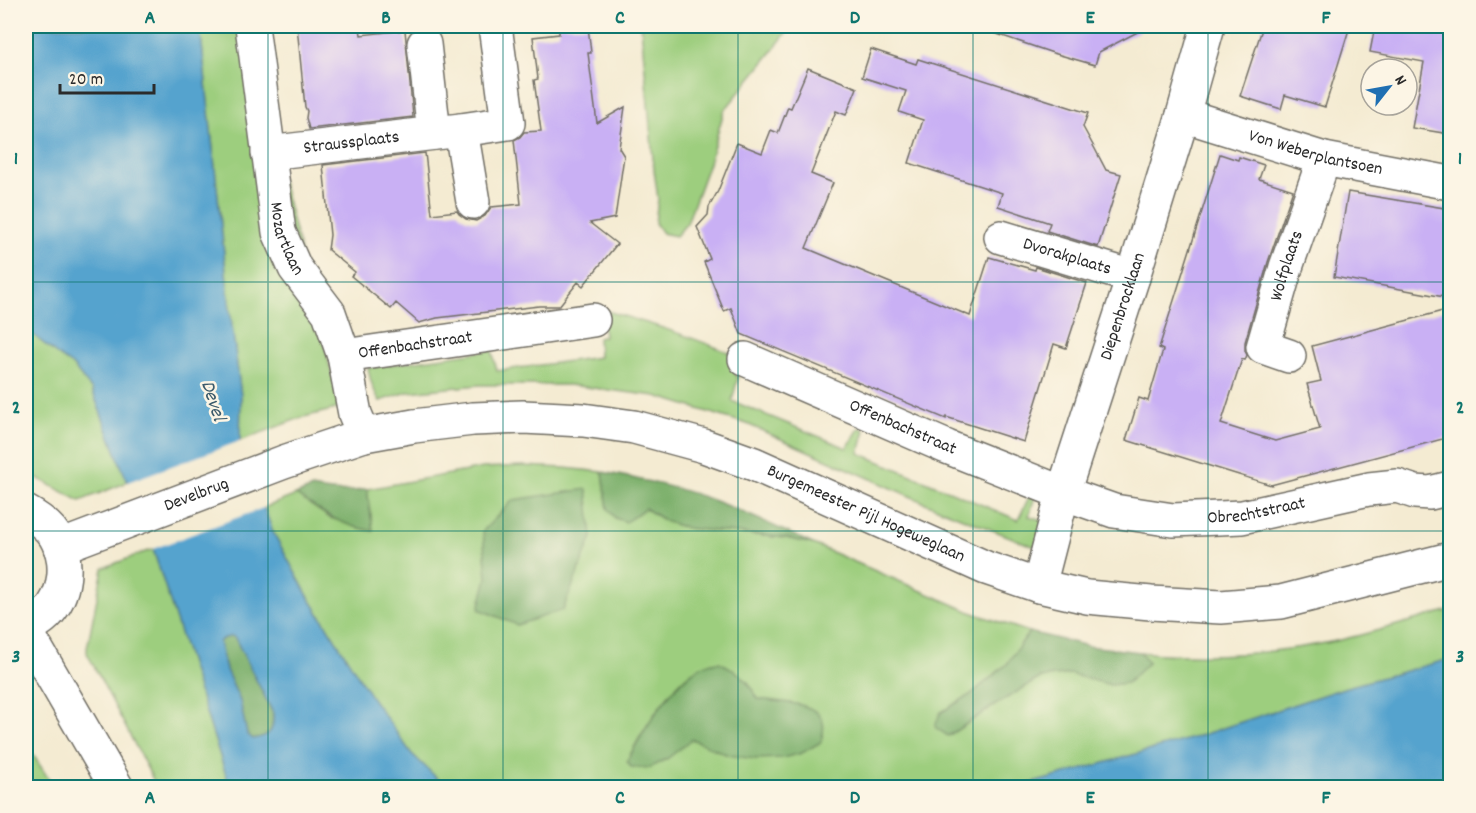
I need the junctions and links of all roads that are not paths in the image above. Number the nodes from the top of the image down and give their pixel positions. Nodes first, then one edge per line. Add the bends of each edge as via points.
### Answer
1 (252, 26) edge
2 (495, 26) edge
3 (1208, 26) edge
4 (424, 44) dead end
5 (1183, 115) junction
6 (448, 132) junction
7 (268, 153) junction
8 (1324, 159) junction
9 (1450, 183) edge
10 (473, 202) dead end
11 (1001, 237) dead end
12 (1133, 278) junction
13 (593, 320) dead end
14 (344, 356) junction
15 (1289, 356) dead end
16 (745, 359) dead end
17 (364, 435) junction
18 (284, 462) joint
19 (1450, 488) edge
20 (1063, 493) junction
21 (26, 512) edge
22 (60, 547) junction
23 (1450, 559) edge
24 (1039, 585) junction
25 (26, 630) edge
26 (117, 788) edge

1 - 7 street, Mozartlaan
2 - 6 street, Straussplaats via 508,123
3 - 5 street, Diepenbrocklaan
4 - 6 street
5 - 8 street, Von Weberplantsoen
5 - 12 street, Diepenbrocklaan
6 - 7 street, Straussplaats
6 - 10 street
7 - 14 street, Mozartlaan via 279,232 295,268 329,313
8 - 9 street, Von Weberplantsoen
8 - 15 street, Wolfplaats via 1263,347
11 - 12 street, Dvorakplaats
12 - 20 street, Diepenbrocklaan
13 - 14 street, Offenbachstraat
14 - 17 street, Mozartlaan via 355,414
16 - 20 street, Offenbachstraat
17 - 18 street, Burgemeester Pijl Hogeweglaan
17 - 24 street, Burgemeester Pijl Hogeweglaan via 426,424 523,417 634,428 754,464 986,568
18 - 22 street, Develbrug
19 - 20 street, Obrechtstraat via 1430,493 1397,486 1370,489 1242,517 1173,520 1114,511
20 - 24 street, Diepenbrocklaan
21 - 22 street via 46,526
22 - 25 street via 64,571 59,595 45,616
23 - 24 street, Burgemeester Pijl Hogeweglaan via 1281,602 1221,607 1087,597
25 - 26 street

